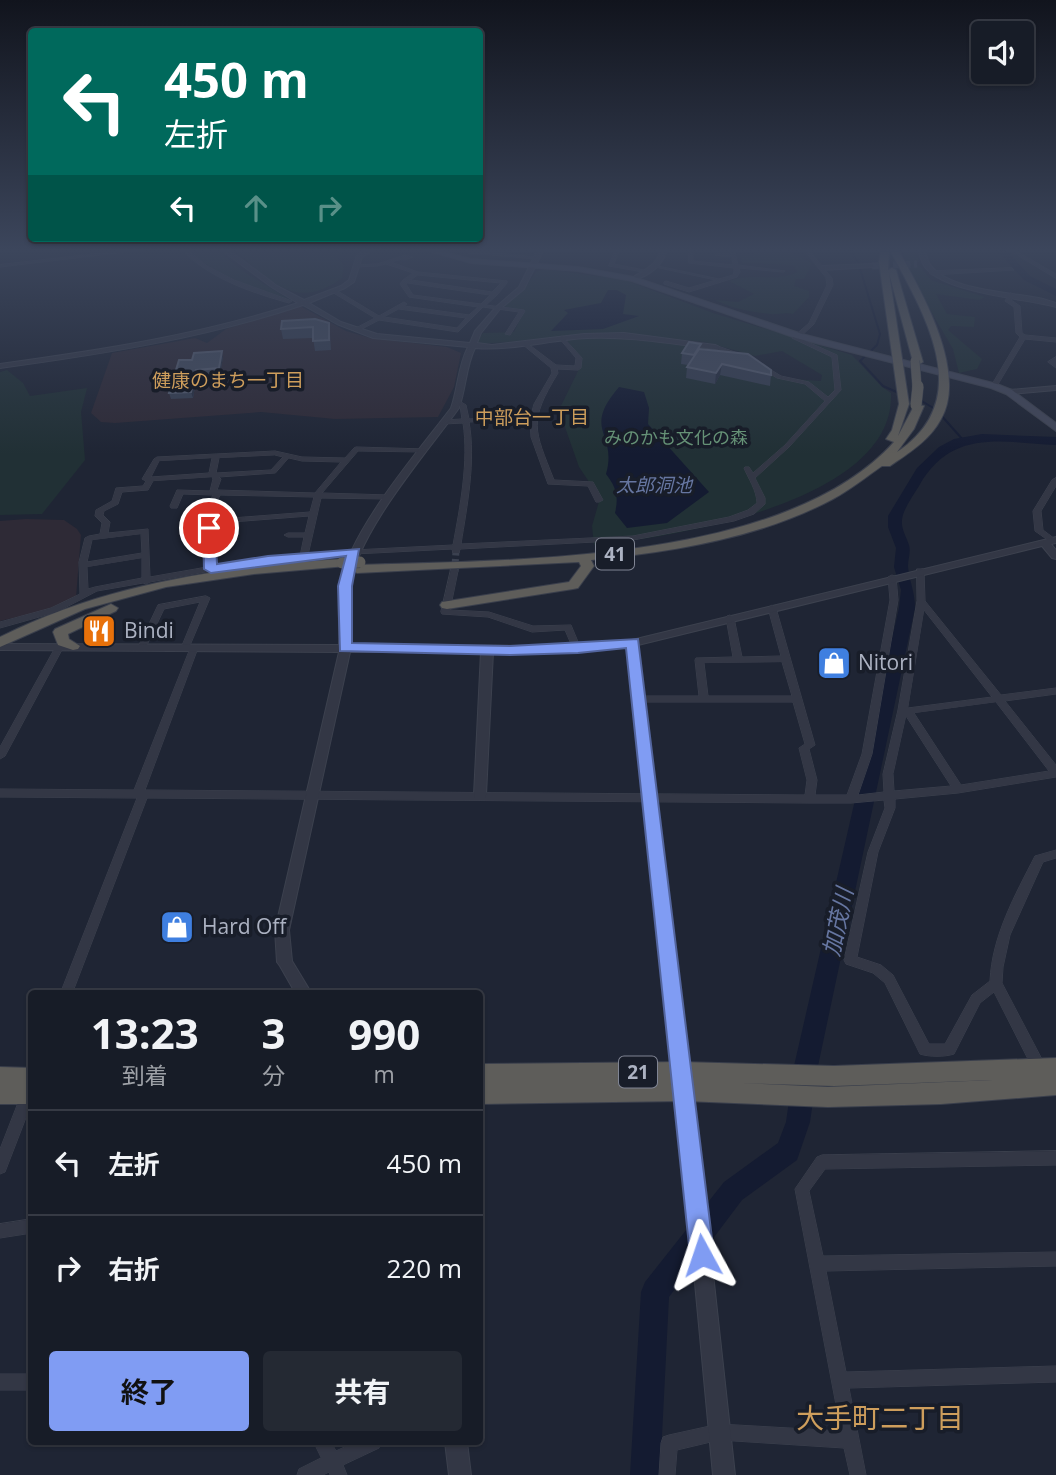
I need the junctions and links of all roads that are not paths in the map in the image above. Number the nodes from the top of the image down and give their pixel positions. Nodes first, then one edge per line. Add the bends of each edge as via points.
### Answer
1 (255, 317) edge
2 (331, 317) edge
3 (469, 317) edge
4 (492, 317) edge
5 (518, 317) edge
6 (744, 317) edge
7 (814, 317) edge
8 (891, 317) edge
9 (905, 317) edge
10 (926, 317) edge
11 (1018, 317) edge
12 (379, 318) joint
13 (356, 330) junction
14 (508, 334) dead end
15 (799, 336) junction
16 (1023, 337) junction
17 (562, 338) junction
18 (1056, 340) edge
19 (525, 344) junction
20 (472, 346) junction
21 (715, 347) joint
22 (1056, 359) edge
23 (898, 361) junction
24 (0, 366) edge
25 (1056, 366) edge
26 (554, 367) junction
27 (946, 372) junction
28 (994, 386) junction
29 (1056, 388) edge
30 (1009, 392) junction
31 (828, 400) junction
32 (458, 402) junction
33 (917, 406) junction
34 (531, 417) junction
35 (444, 422) junction
36 (467, 422) junction
37 (1056, 428) edge
38 (424, 450) junction
39 (216, 456) junction
40 (287, 456) junction
41 (347, 460) junction
42 (747, 468) dead end
43 (216, 477) junction
44 (751, 478) junction
45 (859, 478) junction
46 (1056, 480) edge
47 (150, 481) junction
48 (845, 483) junction
49 (215, 492) junction
50 (318, 494) junction
51 (389, 497) junction
52 (599, 500) dead end
53 (174, 506) dead end
54 (212, 506) dead end
55 (312, 514) junction
56 (219, 521) dead end
57 (209, 528) dead end
58 (308, 535) junction
59 (104, 536) junction
60 (288, 536) dead end
61 (1051, 542) edge
62 (456, 549) junction
63 (577, 551) junction
64 (146, 555) junction
65 (304, 556) junction
66 (1056, 556) edge
67 (357, 561) junction
68 (268, 564) junction
69 (83, 565) junction
70 (340, 567) junction
71 (211, 569) junction
72 (454, 571) tunnel mouth
73 (920, 571) junction
74 (892, 578) junction
75 (146, 582) junction
76 (84, 594) junction
77 (921, 601) junction
78 (447, 605) junction
79 (111, 608) junction
80 (772, 608) junction
81 (730, 618) junction
82 (0, 625) edge
83 (632, 643) junction
84 (5, 646) edge
85 (67, 646) junction
86 (142, 647) junction
87 (189, 648) junction
88 (345, 648) junction
89 (578, 649) junction
90 (487, 651) junction
91 (0, 654) edge
92 (786, 659) junction
93 (738, 660) junction
94 (1056, 691) edge
95 (997, 698) junction
96 (639, 699) junction
97 (704, 699) junction
98 (797, 699) junction
99 (905, 710) junction
100 (0, 756) edge
101 (1056, 773) edge
102 (958, 789) junction
103 (0, 793) edge
104 (143, 795) junction
105 (480, 796) junction
106 (652, 797) junction
107 (888, 797) junction
108 (311, 798) junction
109 (809, 799) junction
110 (851, 799) junction
111 (1056, 854) edge
112 (996, 983) junction
113 (68, 990) edge
114 (302, 990) edge
115 (483, 1074) edge
116 (0, 1077) edge
117 (1052, 1081) edge
118 (683, 1082) junction
119 (28, 1087) edge
120 (28, 1088) edge
121 (28, 1093) edge
122 (0, 1094) edge
123 (483, 1094) edge
124 (1056, 1158) edge
125 (0, 1167) edge
126 (28, 1226) edge
127 (0, 1230) edge
128 (1055, 1260) edge
129 (818, 1264) junction
130 (1056, 1374) edge
131 (840, 1380) junction
132 (0, 1382) edge
133 (28, 1382) edge
134 (719, 1432) junction
135 (851, 1440) junction
136 (324, 1445) edge
137 (369, 1445) edge
138 (456, 1445) edge
139 (336, 1469) edge
140 (305, 1475) edge
141 (460, 1475) edge
142 (667, 1475) edge
143 (724, 1475) edge
144 (858, 1475) edge

1 - 24 street via 184,339
2 - 13 street
3 - 12 street via 458,330
4 - 20 street
5 - 14 street
6 - 15 main road
7 - 15 street
8 - 23 highway, 41
9 - 33 highway, 41, bridge via 921,381
10 - 27 highway, 41
11 - 16 street
12 - 13 street
13 - 20 street
15 - 23 main road
15 - 31 street via 795,338 835,356 838,390
16 - 18 street
16 - 28 street
17 - 19 street
17 - 21 street via 624,335
17 - 26 street via 579,358 578,368
19 - 20 street
19 - 26 street
20 - 32 street
21 - 31 street via 779,377 807,383
22 - 25 street via 1051,362
23 - 27 main road
23 - 48 highway, 41 via 902,393 897,430
26 - 34 street
27 - 28 main road
27 - 45 highway, 41 via 942,408 935,422 912,449
28 - 30 main road
29 - 30 street
30 - 37 main road
31 - 44 street
32 - 35 street
32 - 36 street
33 - 45 highway, 41 via 900,441
33 - 48 highway, 41 via 891,447
34 - 36 street
34 - 52 street via 551,482 590,484
35 - 36 street
35 - 38 street
36 - 62 street via 466,493
38 - 41 street via 356,449
38 - 51 street
39 - 40 street
39 - 43 street via 212,471
39 - 47 street via 157,459 146,480
40 - 41 street
40 - 43 street via 273,472
41 - 50 street
42 - 44 street
43 - 47 street
43 - 49 street
44 - 63 street via 761,498 751,512
45 - 63 highway, 41 via 787,515 742,529 649,550
46 - 61 street via 1037,511 1039,531
47 - 59 street via 145,488 119,490 115,502 100,510 106,523
48 - 63 highway, 41 via 784,512 724,530 654,544
49 - 50 street
49 - 53 street via 180,492
49 - 54 street
50 - 51 street
50 - 55 street
51 - 67 street
55 - 56 street
55 - 58 street
57 - 71 street
58 - 60 street
58 - 65 street
59 - 64 street via 145,531
59 - 69 street via 89,538
61 - 66 street
61 - 73 street
62 - 63 street
62 - 67 street
63 - 67 highway, 41
63 - 78 highway via 588,566 573,585
64 - 69 street
64 - 75 street
65 - 67 street
65 - 68 street
67 - 70 highway, 41
67 - 88 street via 345,586
68 - 70 highway, 41
68 - 71 street
68 - 84 highway, 41 via 110,597 53,617
69 - 76 street
70 - 79 highway, 41 via 215,582
71 - 75 street
72 - 78 street
73 - 74 street
73 - 77 street
74 - 80 street
74 - 110 street via 894,600 867,754
75 - 76 street
76 - 82 street via 54,610
77 - 95 street
77 - 99 street
78 - 89 street via 445,611 489,615 532,629 568,627
79 - 84 highway, 41
79 - 85 highway via 60,632
80 - 81 street
80 - 92 street
81 - 83 street
81 - 93 street
83 - 89 street
83 - 96 street
84 - 85 street
84 - 91 highway, 41
85 - 86 street
85 - 100 street
86 - 87 street
86 - 87 street via 161,607 206,597
87 - 88 street
87 - 104 street via 139,791
88 - 90 street
88 - 108 street
89 - 90 street
90 - 105 street
92 - 93 street
92 - 98 street
93 - 97 street via 699,660
94 - 95 street
95 - 99 street
95 - 101 street
96 - 97 street
96 - 106 street
97 - 98 street
98 - 109 street via 810,745 804,748 812,780
99 - 102 street
99 - 107 street via 891,754
101 - 102 street
102 - 107 street
103 - 104 street
104 - 108 street
104 - 113 street
105 - 106 street
105 - 108 street
106 - 109 street
106 - 118 street
107 - 110 street
107 - 112 street via 890,808 873,852 850,960 877,969 889,979 925,1050 949,1050 976,999
108 - 114 street via 282,930 285,962
109 - 110 street
111 - 112 street via 1040,859 999,952
112 - 117 street
115 - 118 highway, 21
116 - 119 highway
117 - 118 highway, 21 via 941,1094
118 - 123 highway, 21
118 - 134 street
120 - 122 highway
121 - 125 street
124 - 129 street via 822,1162 802,1189
126 - 127 street
128 - 129 street
129 - 131 street
130 - 131 street
131 - 135 street
132 - 133 street
134 - 135 street
134 - 142 street via 669,1443
134 - 143 street
135 - 144 street
136 - 139 street
137 - 139 street
138 - 141 street
139 - 140 street

